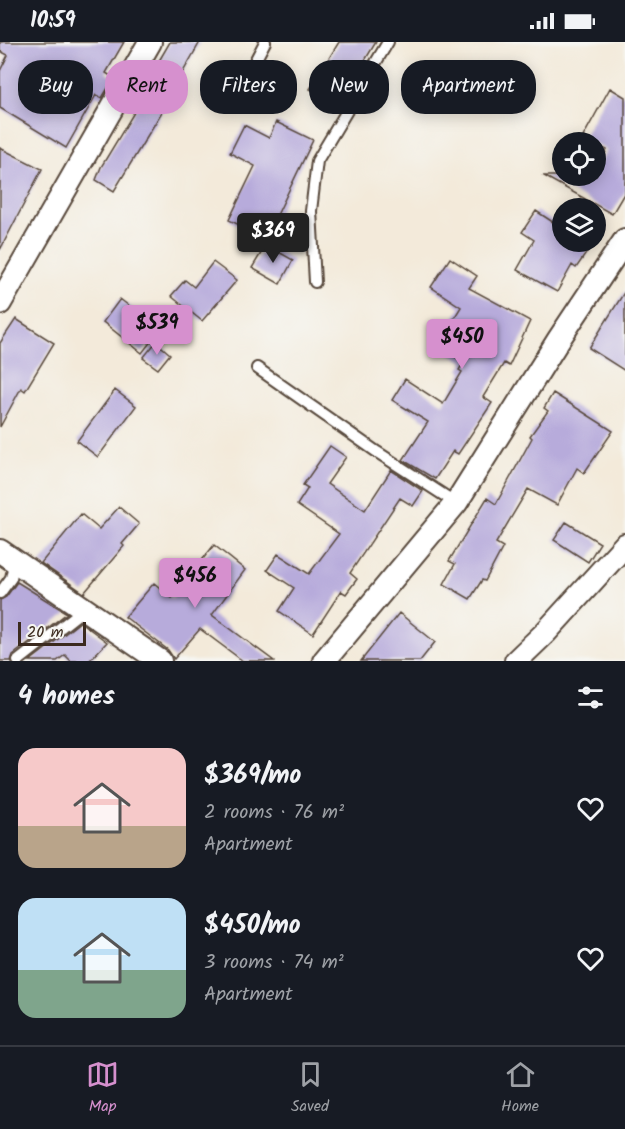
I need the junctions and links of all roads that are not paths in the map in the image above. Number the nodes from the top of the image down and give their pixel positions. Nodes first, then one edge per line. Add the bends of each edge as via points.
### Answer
1 (150, 42) edge
2 (265, 42) edge
3 (388, 42) edge
4 (256, 60) edge
5 (625, 240) edge
6 (315, 282) dead end
7 (0, 303) edge
8 (257, 368) dead end
9 (456, 503) junction
10 (625, 545) edge
11 (8, 555) edge
12 (0, 592) edge
13 (83, 610) junction
14 (18, 661) edge
15 (160, 661) edge
16 (324, 661) edge
17 (516, 661) edge

1 - 7 street
2 - 4 lane
3 - 6 lane via 317,161 311,211
5 - 9 street
8 - 9 lane
9 - 16 street
10 - 17 street
11 - 12 lane via 11,578
11 - 13 street
13 - 14 lane
13 - 15 street

